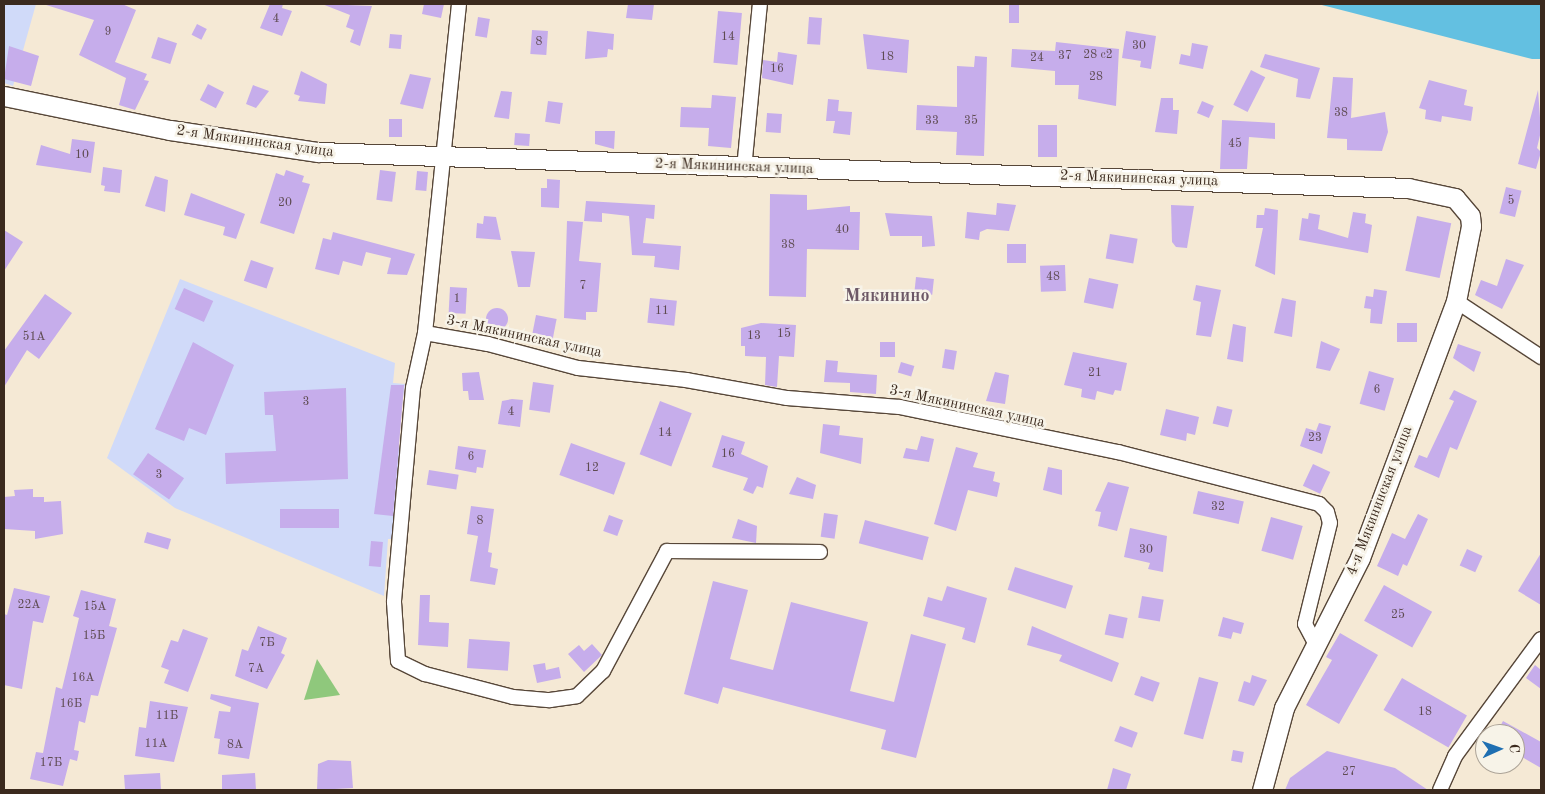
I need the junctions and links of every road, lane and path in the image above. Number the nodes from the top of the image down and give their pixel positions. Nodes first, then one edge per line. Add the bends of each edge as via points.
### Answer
1 (460, 4) edge
2 (760, 4) edge
3 (4, 96) edge
4 (446, 155) junction
5 (744, 168) junction
6 (1465, 207) joint
7 (1456, 301) junction
8 (425, 333) junction
9 (1541, 357) edge
10 (820, 552) dead end
11 (1541, 639) edge
12 (1317, 647) junction
13 (1262, 789) edge
14 (1440, 790) edge

1 - 4 street
2 - 5 street
3 - 4 street, 2-я Мякининская улица via 277,148
4 - 5 street, 2-я Мякининская улица
4 - 8 street
5 - 6 street, 2-я Мякининская улица via 1408,188 1440,192
6 - 7 street, 4-я Мякининская улица via 1471,226
7 - 9 street
7 - 12 street, 4-я Мякининская улица via 1360,558
8 - 10 street via 413,388 394,602 394,652 406,667 513,697 550,700 576,696 603,671 667,551
8 - 12 street, 3-я Мякининская улица via 488,344 578,368 686,380 787,398 900,407 1118,452 1319,504 1327,512 1330,523 1305,624
11 - 14 street via 1455,756
12 - 13 street, 4-я Мякининская улица via 1284,708

